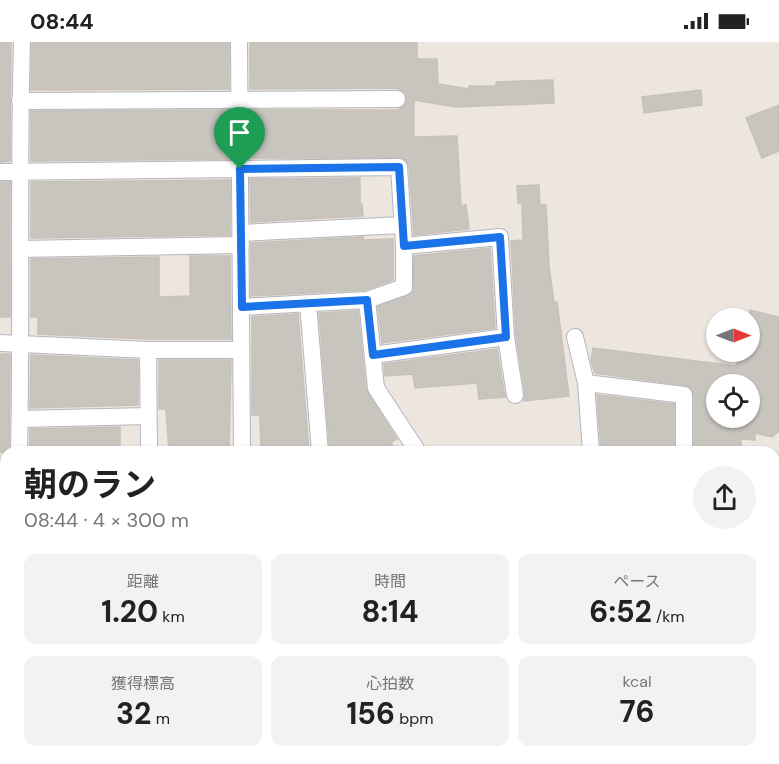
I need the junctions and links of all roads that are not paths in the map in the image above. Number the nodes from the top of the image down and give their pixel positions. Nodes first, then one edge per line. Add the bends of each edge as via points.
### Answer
1 (22, 42) edge
2 (239, 42) edge
3 (397, 99) dead end
4 (20, 101) junction
5 (240, 102) junction
6 (240, 169) junction
7 (0, 172) edge
8 (19, 173) junction
9 (402, 225) junction
10 (241, 239) junction
11 (404, 246) junction
12 (20, 249) junction
13 (367, 300) junction
14 (309, 303) junction
15 (242, 307) junction
16 (506, 337) junction
17 (575, 337) dead end
18 (0, 343) edge
19 (21, 345) junction
20 (148, 350) junction
21 (242, 350) junction
22 (373, 355) junction
23 (586, 383) junction
24 (515, 395) dead end
25 (148, 416) junction
26 (20, 419) junction
27 (19, 446) edge
28 (148, 446) edge
29 (242, 446) edge
30 (320, 446) edge
31 (414, 446) edge
32 (591, 446) edge
33 (684, 446) edge

1 - 4 street
2 - 5 street
3 - 5 street
4 - 5 street
4 - 8 street
5 - 6 street
6 - 8 street
6 - 9 street via 399,167
6 - 10 street
7 - 8 street
8 - 12 street
9 - 10 street
9 - 11 street
10 - 12 street
10 - 15 street
11 - 13 street via 404,287
11 - 16 street via 500,237
12 - 19 street
13 - 14 street
13 - 22 street
14 - 15 street
14 - 30 street
15 - 21 street
16 - 22 street
16 - 24 street
17 - 23 street
18 - 19 street
19 - 20 street
19 - 26 street
20 - 21 street
20 - 25 street
21 - 29 street
22 - 31 street via 376,388
23 - 32 street
23 - 33 street via 684,395
25 - 26 street
25 - 28 street
26 - 27 street

